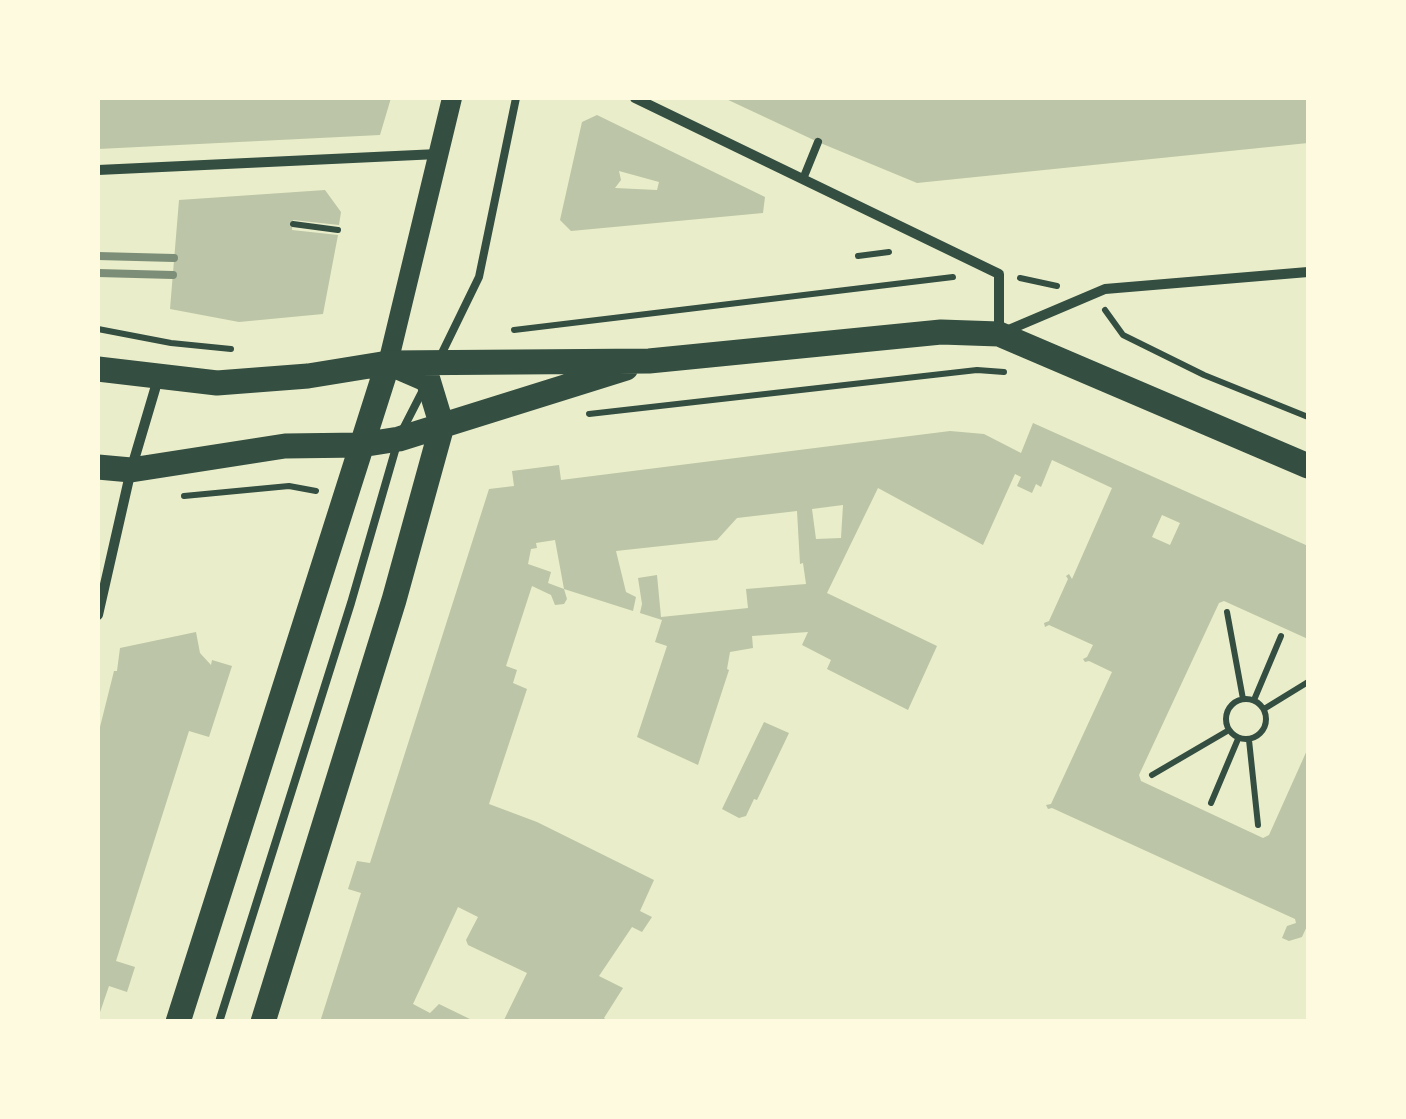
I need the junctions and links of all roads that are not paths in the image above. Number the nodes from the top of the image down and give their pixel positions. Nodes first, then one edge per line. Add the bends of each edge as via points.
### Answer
1 (452, 98) edge
2 (516, 98) edge
3 (635, 98) edge
4 (818, 142) dead end
5 (438, 154) junction
6 (98, 170) edge
7 (803, 179) junction
8 (1308, 272) edge
9 (999, 334) junction
10 (650, 360) junction
11 (388, 363) junction
12 (98, 370) edge
13 (433, 371) junction
14 (159, 378) junction
15 (442, 426) junction
16 (399, 439) junction
17 (360, 444) junction
18 (1308, 466) edge
19 (98, 467) edge
20 (131, 470) junction
21 (98, 615) edge
22 (178, 1022) edge
23 (219, 1022) edge
24 (264, 1022) edge

1 - 5 main road
2 - 13 lane via 479,277
3 - 7 street
4 - 7 lane
5 - 6 street
5 - 11 main road
7 - 9 street via 1000,274
8 - 9 street via 1104,288
9 - 10 main road via 941,332
9 - 18 main road
10 - 13 main road
10 - 15 main road
11 - 13 main road
11 - 14 main road via 218,383
11 - 17 main road
12 - 14 main road
13 - 15 main road
13 - 16 lane
14 - 20 street
15 - 16 main road
15 - 24 main road
16 - 17 main road
16 - 23 lane
17 - 20 main road via 284,446
17 - 22 main road
19 - 20 main road
20 - 21 street

